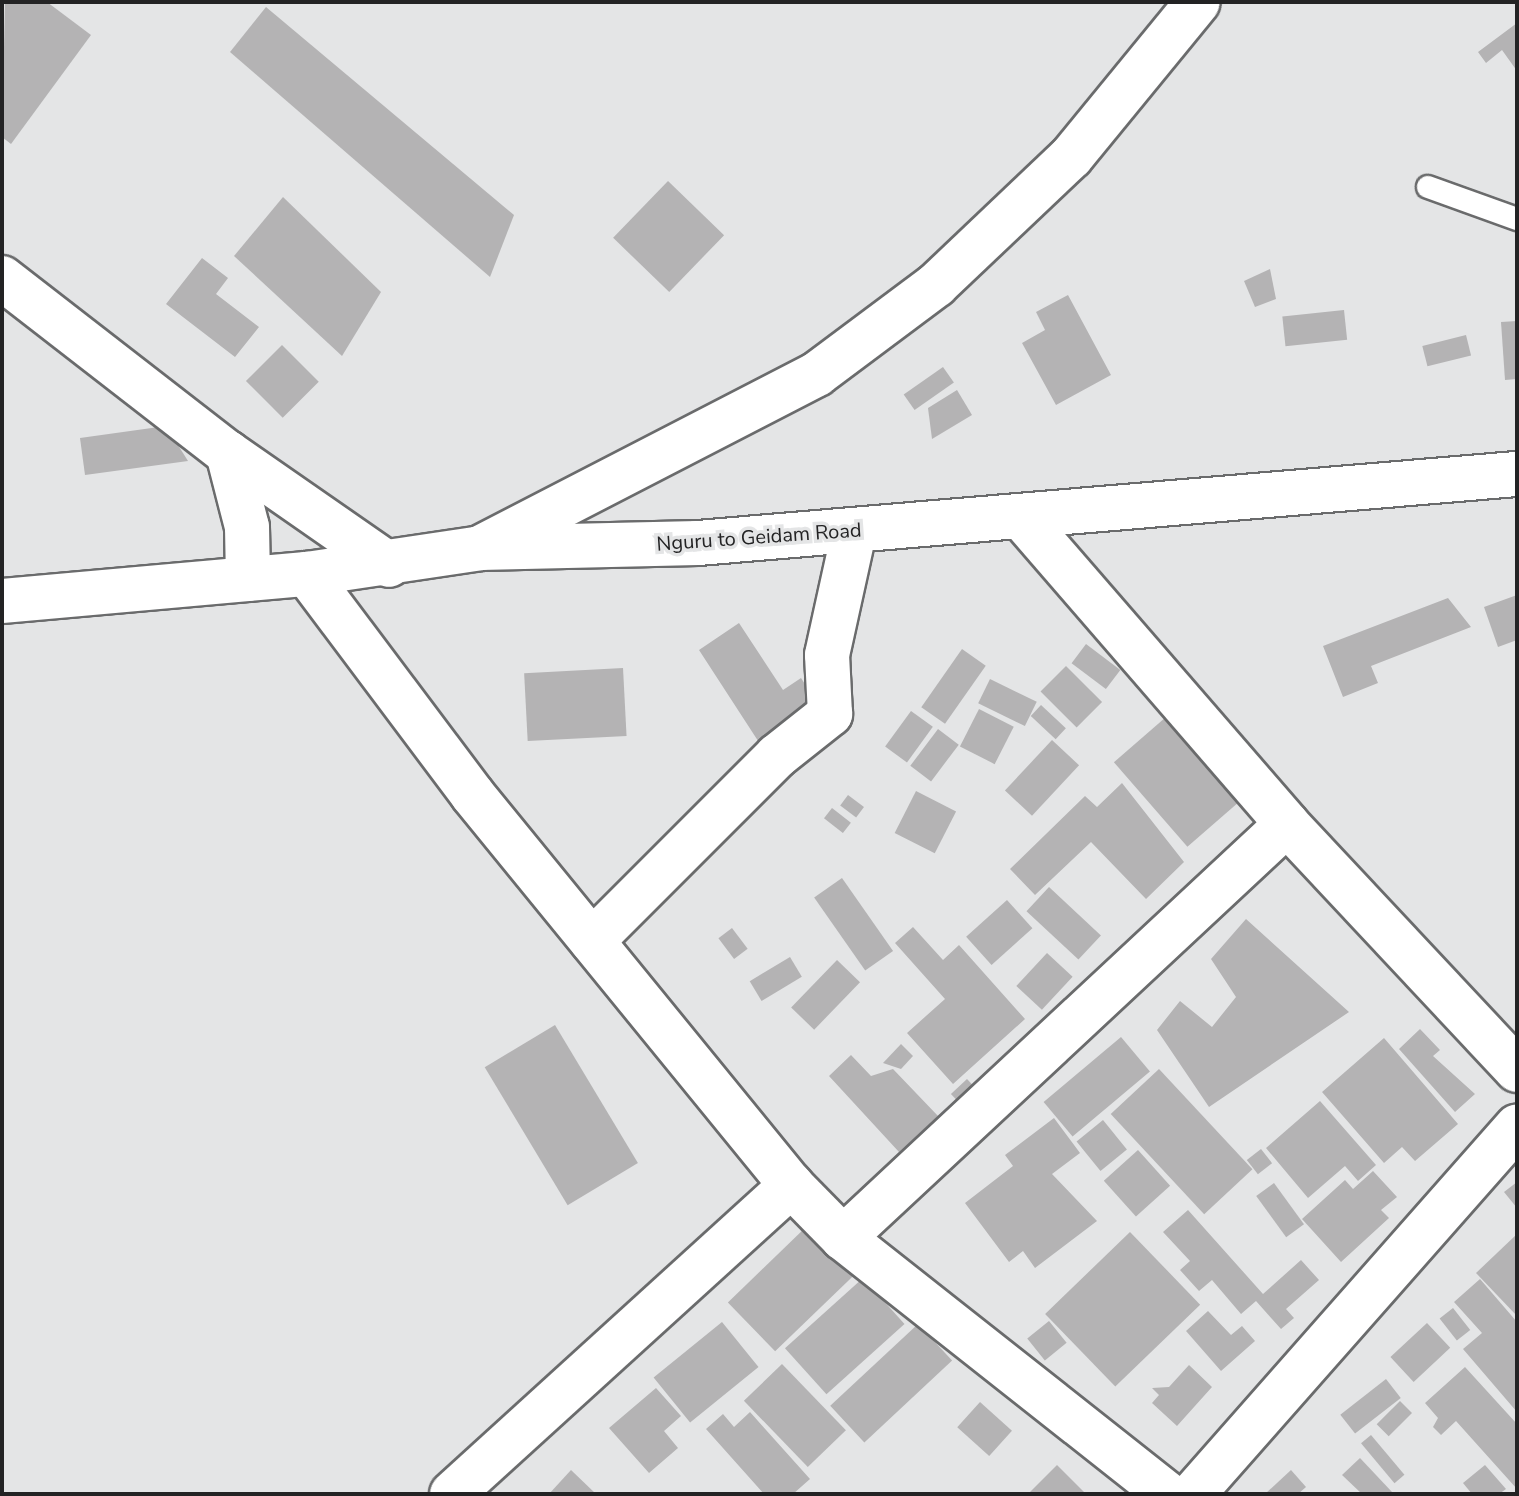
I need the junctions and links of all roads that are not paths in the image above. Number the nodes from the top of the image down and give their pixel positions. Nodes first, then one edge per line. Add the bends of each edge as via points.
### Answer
1 (1198, 2) edge
2 (1428, 187) dead end
3 (1517, 219) edge
4 (2, 278) edge
5 (228, 453) junction
6 (1517, 474) edge
7 (1023, 519) junction
8 (854, 532) junction
9 (480, 548) junction
10 (389, 565) junction
11 (307, 574) junction
12 (248, 579) junction
13 (2, 601) edge
14 (1287, 824) junction
15 (592, 941) junction
16 (1517, 1070) edge
17 (1517, 1126) edge
18 (791, 1185) junction
19 (843, 1238) junction
20 (452, 1494) edge
21 (1167, 1494) edge
22 (1193, 1494) edge

1 - 9 street via 1071,157 924,294 817,374
2 - 3 lane
4 - 5 street
5 - 10 street
5 - 12 street via 247,527
6 - 7 street, Nguru to Geidam Road
7 - 8 street, Nguru to Geidam Road
7 - 14 street
8 - 9 street, Nguru to Geidam Road
8 - 15 street via 827,655 830,714 777,756
9 - 10 street, Nguru to Geidam Road
10 - 11 street, Nguru to Geidam Road
11 - 12 street, Nguru to Geidam Road
11 - 15 street
12 - 13 street, Nguru to Geidam Road
14 - 16 street
14 - 19 street
15 - 18 street
17 - 22 street
18 - 19 street
18 - 20 street
19 - 21 street

